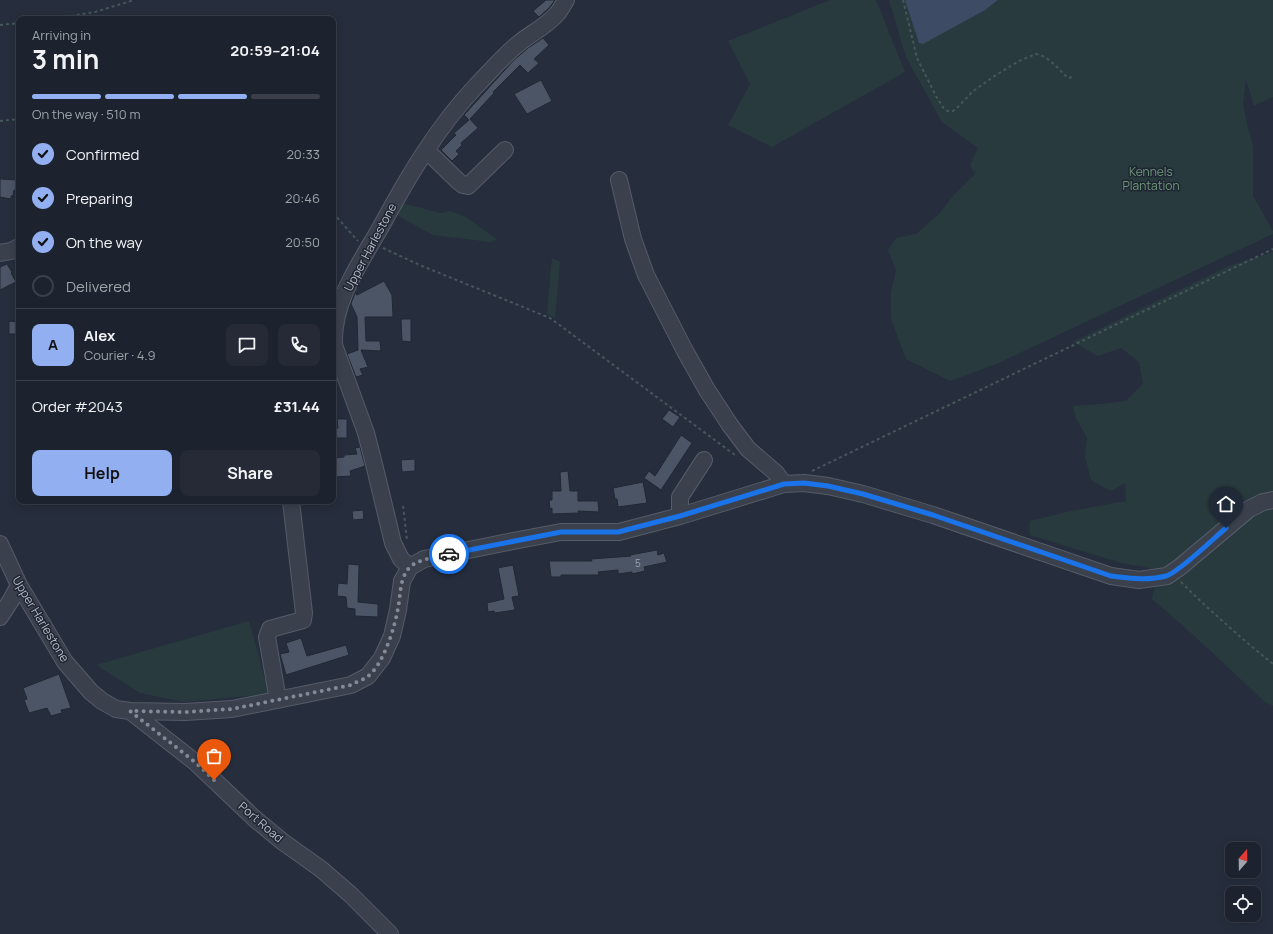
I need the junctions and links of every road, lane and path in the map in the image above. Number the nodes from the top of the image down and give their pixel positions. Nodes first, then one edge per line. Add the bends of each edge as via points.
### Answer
1 (134, 0) edge
2 (566, 0) edge
3 (903, 0) edge
4 (72, 16) edge
5 (16, 23) edge
6 (0, 25) edge
7 (1073, 77) dead end
8 (16, 119) edge
9 (0, 121) edge
10 (426, 150) junction
11 (505, 150) dead end
12 (618, 180) dead end
13 (336, 216) edge
14 (16, 248) edge
15 (1273, 248) edge
16 (367, 250) junction
17 (0, 253) edge
18 (336, 322) edge
19 (336, 350) edge
20 (740, 459) dead end
21 (704, 460) dead end
22 (808, 472) dead end
23 (784, 484) junction
24 (1273, 500) edge
25 (291, 504) edge
26 (680, 516) junction
27 (0, 544) edge
28 (410, 567) junction
29 (1172, 572) junction
30 (19, 585) junction
31 (0, 617) edge
32 (1273, 664) edge
33 (278, 700) junction
34 (130, 711) junction
35 (390, 934) edge

1 - 4 path
2 - 10 street, Upper Harlestone via 557,15 516,45 454,110
3 - 7 path via 918,58 936,96 948,111 953,111 972,92 996,75 1036,54 1045,56 1068,78
5 - 6 path
8 - 9 path
10 - 11 street via 458,181 468,186
10 - 16 street, Upper Harlestone
12 - 23 street via 633,239 646,276 685,351 707,390 748,449 776,473
13 - 16 path
14 - 17 street
15 - 22 path
16 - 18 street, Upper Harlestone via 345,292
16 - 20 path via 374,244 550,318
19 - 28 street, Upper Harlestone via 366,433 393,544 401,560
21 - 26 street via 680,497
23 - 26 street
23 - 29 street via 828,486 863,494 933,515 1111,576 1139,580 1167,576
24 - 29 street via 1249,509
25 - 33 street via 304,613 303,620 270,630 267,637
26 - 28 street via 618,532 561,532 513,541 424,559
27 - 30 street, Upper Harlestone
28 - 33 street via 402,581 392,636 382,658 368,676 351,685
29 - 32 path via 1202,603
30 - 31 street
30 - 34 street, Upper Harlestone via 65,662 91,692 116,709
33 - 34 street via 232,709 185,712
34 - 35 street, Port Road via 195,762 255,819 322,869

